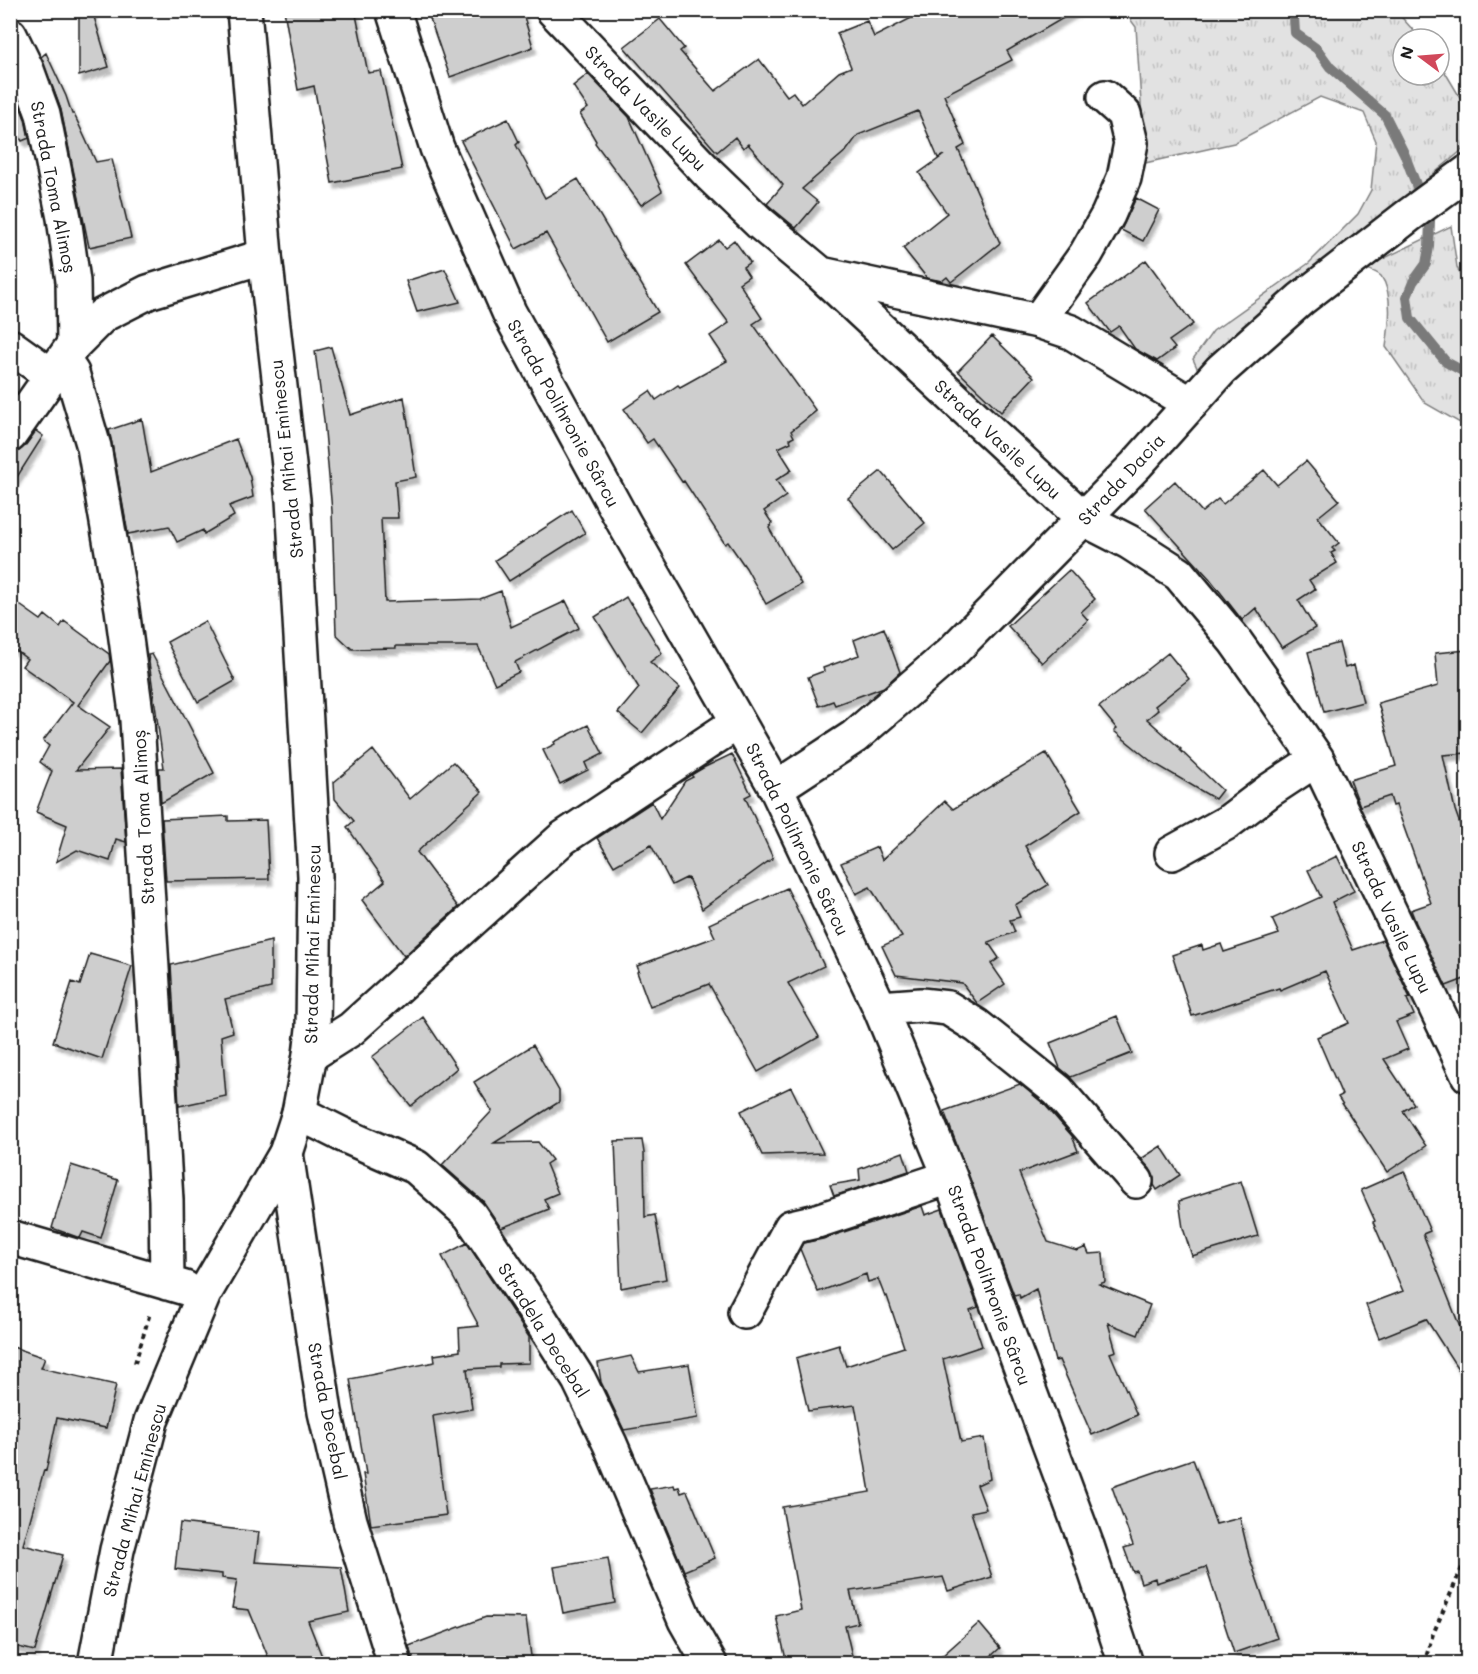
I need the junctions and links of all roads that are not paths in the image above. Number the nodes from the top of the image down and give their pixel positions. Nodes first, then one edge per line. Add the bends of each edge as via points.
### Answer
1 (244, 10) edge
2 (393, 10) edge
3 (553, 10) edge
4 (10, 35) edge
5 (1105, 98) dead end
6 (1467, 172) edge
7 (265, 256) junction
8 (822, 274) junction
9 (1038, 321) junction
10 (10, 346) edge
11 (63, 360) junction
12 (1191, 404) junction
13 (10, 435) edge
14 (1084, 519) junction
15 (738, 723) junction
16 (1317, 759) junction
17 (776, 788) junction
18 (1172, 853) dead end
19 (880, 1008) junction
20 (310, 1055) junction
21 (1467, 1074) edge
22 (299, 1113) junction
23 (286, 1153) junction
24 (950, 1177) junction
25 (1136, 1181) dead end
26 (10, 1236) edge
27 (167, 1283) junction
28 (204, 1294) junction
29 (746, 1312) dead end
30 (94, 1664) edge
31 (395, 1664) edge
32 (710, 1664) edge
33 (1126, 1664) edge

1 - 7 street, Strada Mihai Eminescu
2 - 15 street, Strada Polihronie Sârcu via 436,148 509,312
3 - 8 street, Strada Vasile Lupu via 709,174
4 - 11 street, Strada Toma Alimoș via 43,114 64,218 73,281
5 - 9 street via 1124,114 1131,143 1124,178 1086,254
6 - 12 street, Strada Dacia via 1300,299 1221,370
7 - 11 street via 148,292 103,315
7 - 20 street, Strada Mihai Eminescu via 293,500 315,876
8 - 9 street, Strada Vasile Lupu
8 - 14 street, Strada Vasile Lupu
9 - 12 street, Strada Vasile Lupu via 1071,332
10 - 11 street
11 - 13 street
11 - 27 street, Strada Toma Alimoș via 72,373 94,447 137,720 165,1188
12 - 14 street, Strada Dacia
14 - 16 street, Strada Vasile Lupu via 1179,574 1235,641
14 - 17 street, Strada Dacia via 933,669 854,737
15 - 17 street, Strada Polihronie Sârcu
15 - 20 street via 563,838 351,1029
16 - 18 street via 1228,822
16 - 21 street, Strada Vasile Lupu
17 - 19 street, Strada Polihronie Sârcu
19 - 24 street, Strada Polihronie Sârcu
19 - 25 street via 948,1008 977,1026 1058,1091
20 - 22 street, Strada Mihai Eminescu
22 - 23 street, Strada Mihai Eminescu
22 - 32 street, Stradela Decebal via 416,1167 470,1215 579,1380 685,1620
23 - 28 street, Strada Mihai Eminescu
23 - 31 street, Strada Decebal via 325,1412 350,1521
24 - 29 street via 791,1227
24 - 33 street, Strada Polihronie Sârcu via 1087,1546
26 - 27 street
27 - 28 street
28 - 30 street, Strada Mihai Eminescu via 151,1421 117,1550

